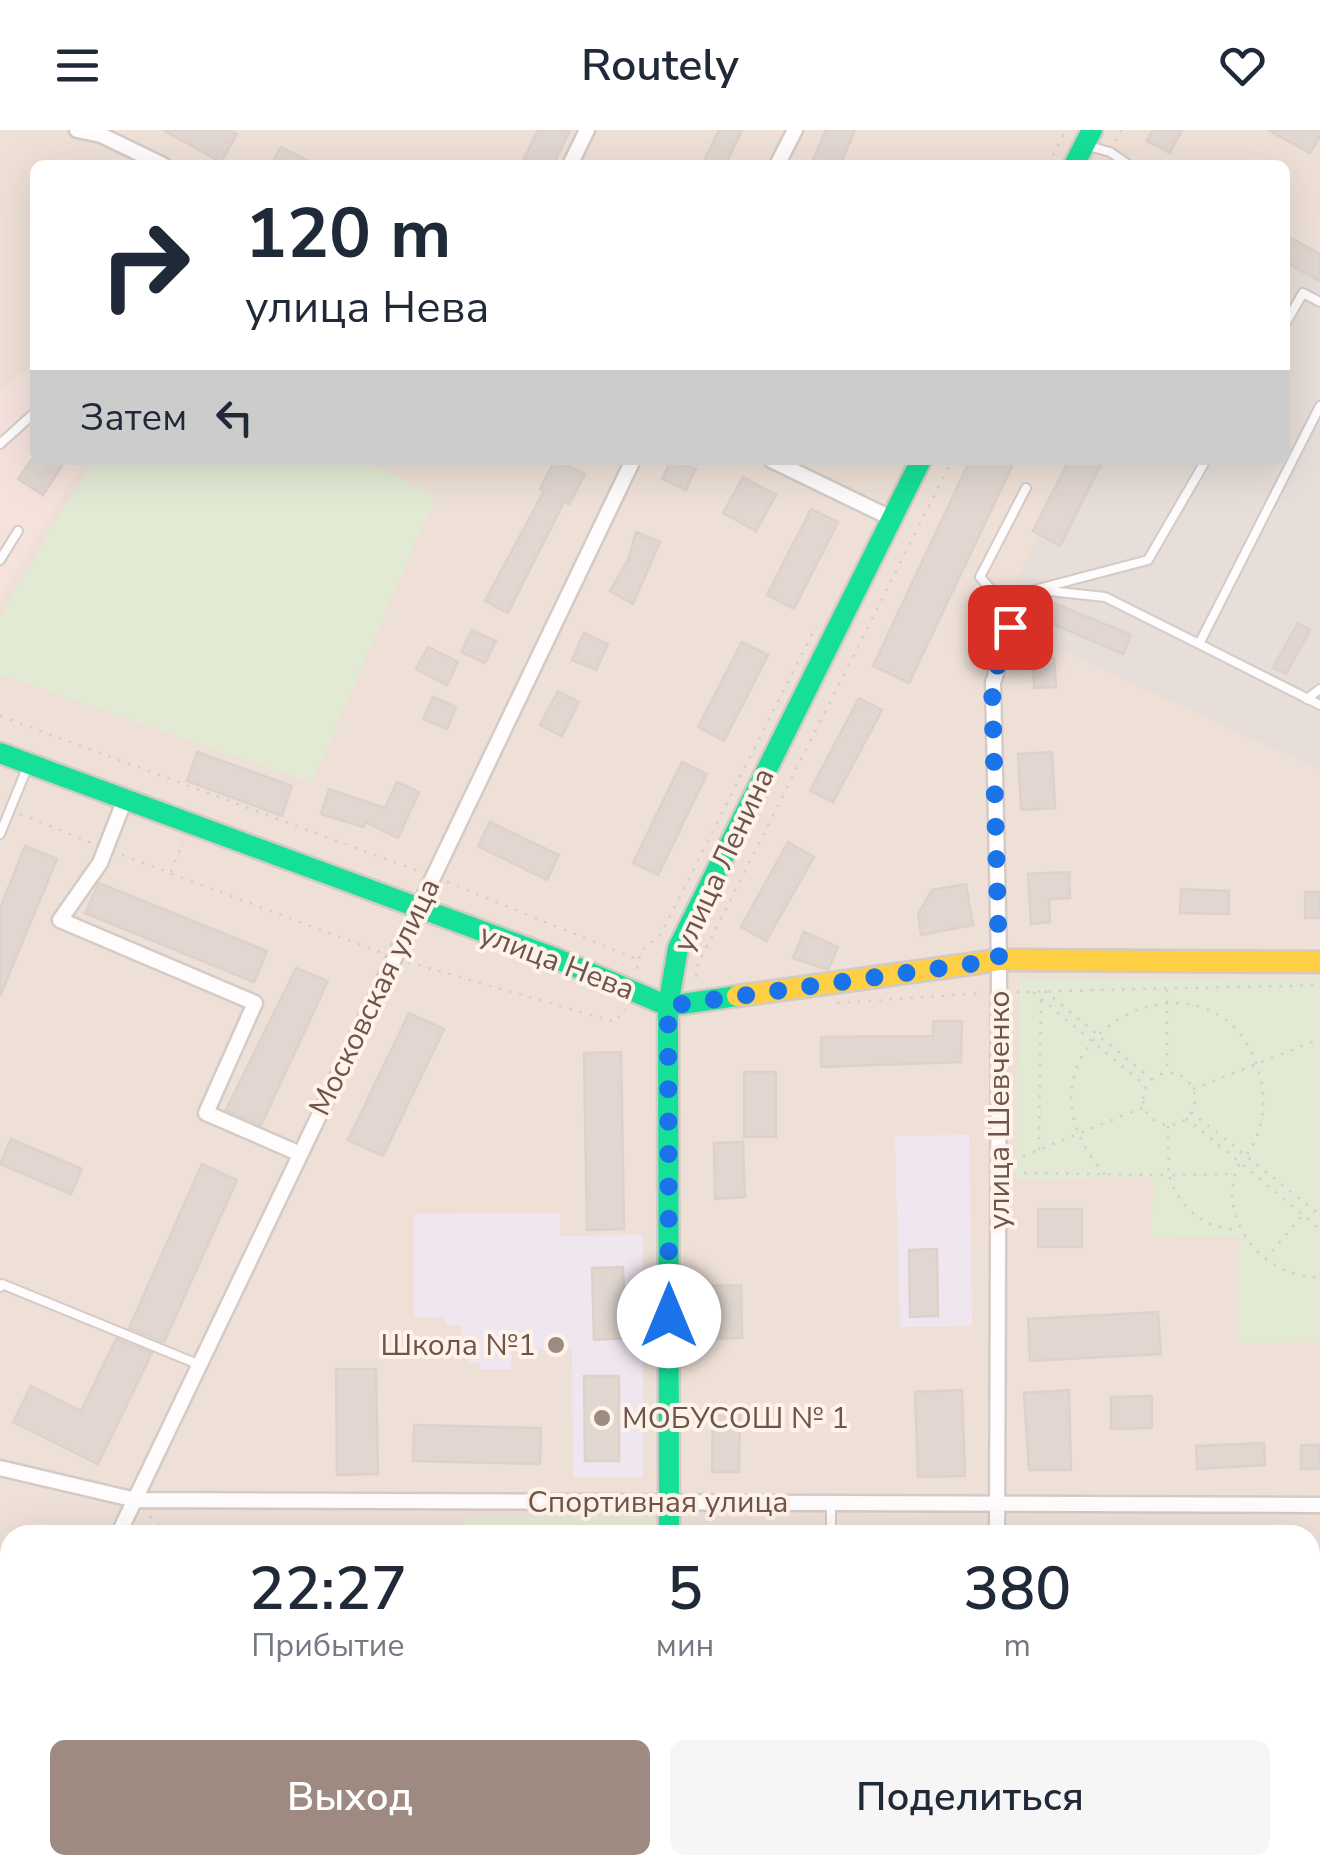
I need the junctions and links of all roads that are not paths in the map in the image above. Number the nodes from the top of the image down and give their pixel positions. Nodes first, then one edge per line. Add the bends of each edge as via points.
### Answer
1 (77, 130) edge
2 (587, 130) edge
3 (794, 130) edge
4 (1089, 137) edge
5 (154, 160) edge
6 (572, 160) edge
7 (780, 160) edge
8 (1077, 160) edge
9 (1122, 160) edge
10 (1320, 302) edge
11 (1290, 315) edge
12 (1320, 406) edge
13 (30, 416) edge
14 (0, 444) edge
15 (632, 465) edge
16 (781, 465) edge
17 (918, 465) edge
18 (1203, 465) edge
19 (1026, 488) dead end
20 (891, 518) junction
21 (18, 531) dead end
22 (0, 560) edge
23 (1034, 590) junction
24 (1010, 627) joint
25 (1199, 644) junction
26 (1000, 661) junction
27 (1320, 689) edge
28 (1306, 699) junction
29 (1320, 705) edge
30 (0, 753) edge
31 (28, 764) junction
32 (125, 799) junction
33 (0, 834) edge
34 (419, 910) junction
35 (999, 960) junction
36 (1320, 962) edge
37 (668, 1006) junction
38 (298, 1153) junction
39 (0, 1287) edge
40 (200, 1365) junction
41 (0, 1468) edge
42 (136, 1500) junction
43 (669, 1502) junction
44 (832, 1504) junction
45 (997, 1505) junction
46 (1320, 1505) edge
47 (123, 1525) edge
48 (669, 1525) edge
49 (831, 1525) edge
50 (997, 1525) edge

1 - 5 street
2 - 6 street
3 - 7 street
4 - 8 main road
4 - 9 lane
10 - 11 lane via 1303,293
12 - 25 lane
13 - 14 lane
15 - 34 street, Московская улица
16 - 20 street
17 - 20 main road, улица Ленина
18 - 23 lane via 1148,560
19 - 26 lane via 980,577 996,595 988,628
20 - 37 main road, улица Ленина via 678,948
21 - 22 lane
23 - 24 lane
23 - 25 lane via 1105,597
24 - 26 street, улица Шевченко
25 - 28 lane
26 - 35 street, улица Шевченко via 992,683
27 - 28 lane
28 - 29 lane
30 - 31 main road, улица Нева
31 - 32 main road, улица Нева
31 - 33 lane
32 - 34 main road, улица Нева
32 - 38 street via 106,848 60,920 255,1003 206,1113
34 - 37 main road, улица Нева
34 - 38 street, Московская улица
35 - 36 main road, улица Нева
35 - 37 main road, улица Нева
35 - 45 street, улица Шевченко
37 - 43 main road, улица Ленина
38 - 40 street, Московская улица
39 - 40 lane
40 - 42 street, Московская улица
41 - 42 street, Спортивная улица
42 - 43 street, Спортивная улица
42 - 47 street, Московская улица
43 - 44 street, Спортивная улица
43 - 48 main road, улица Ленина
44 - 45 street, Спортивная улица
44 - 49 lane
45 - 46 street, Спортивная улица
45 - 50 street, улица Шевченко

